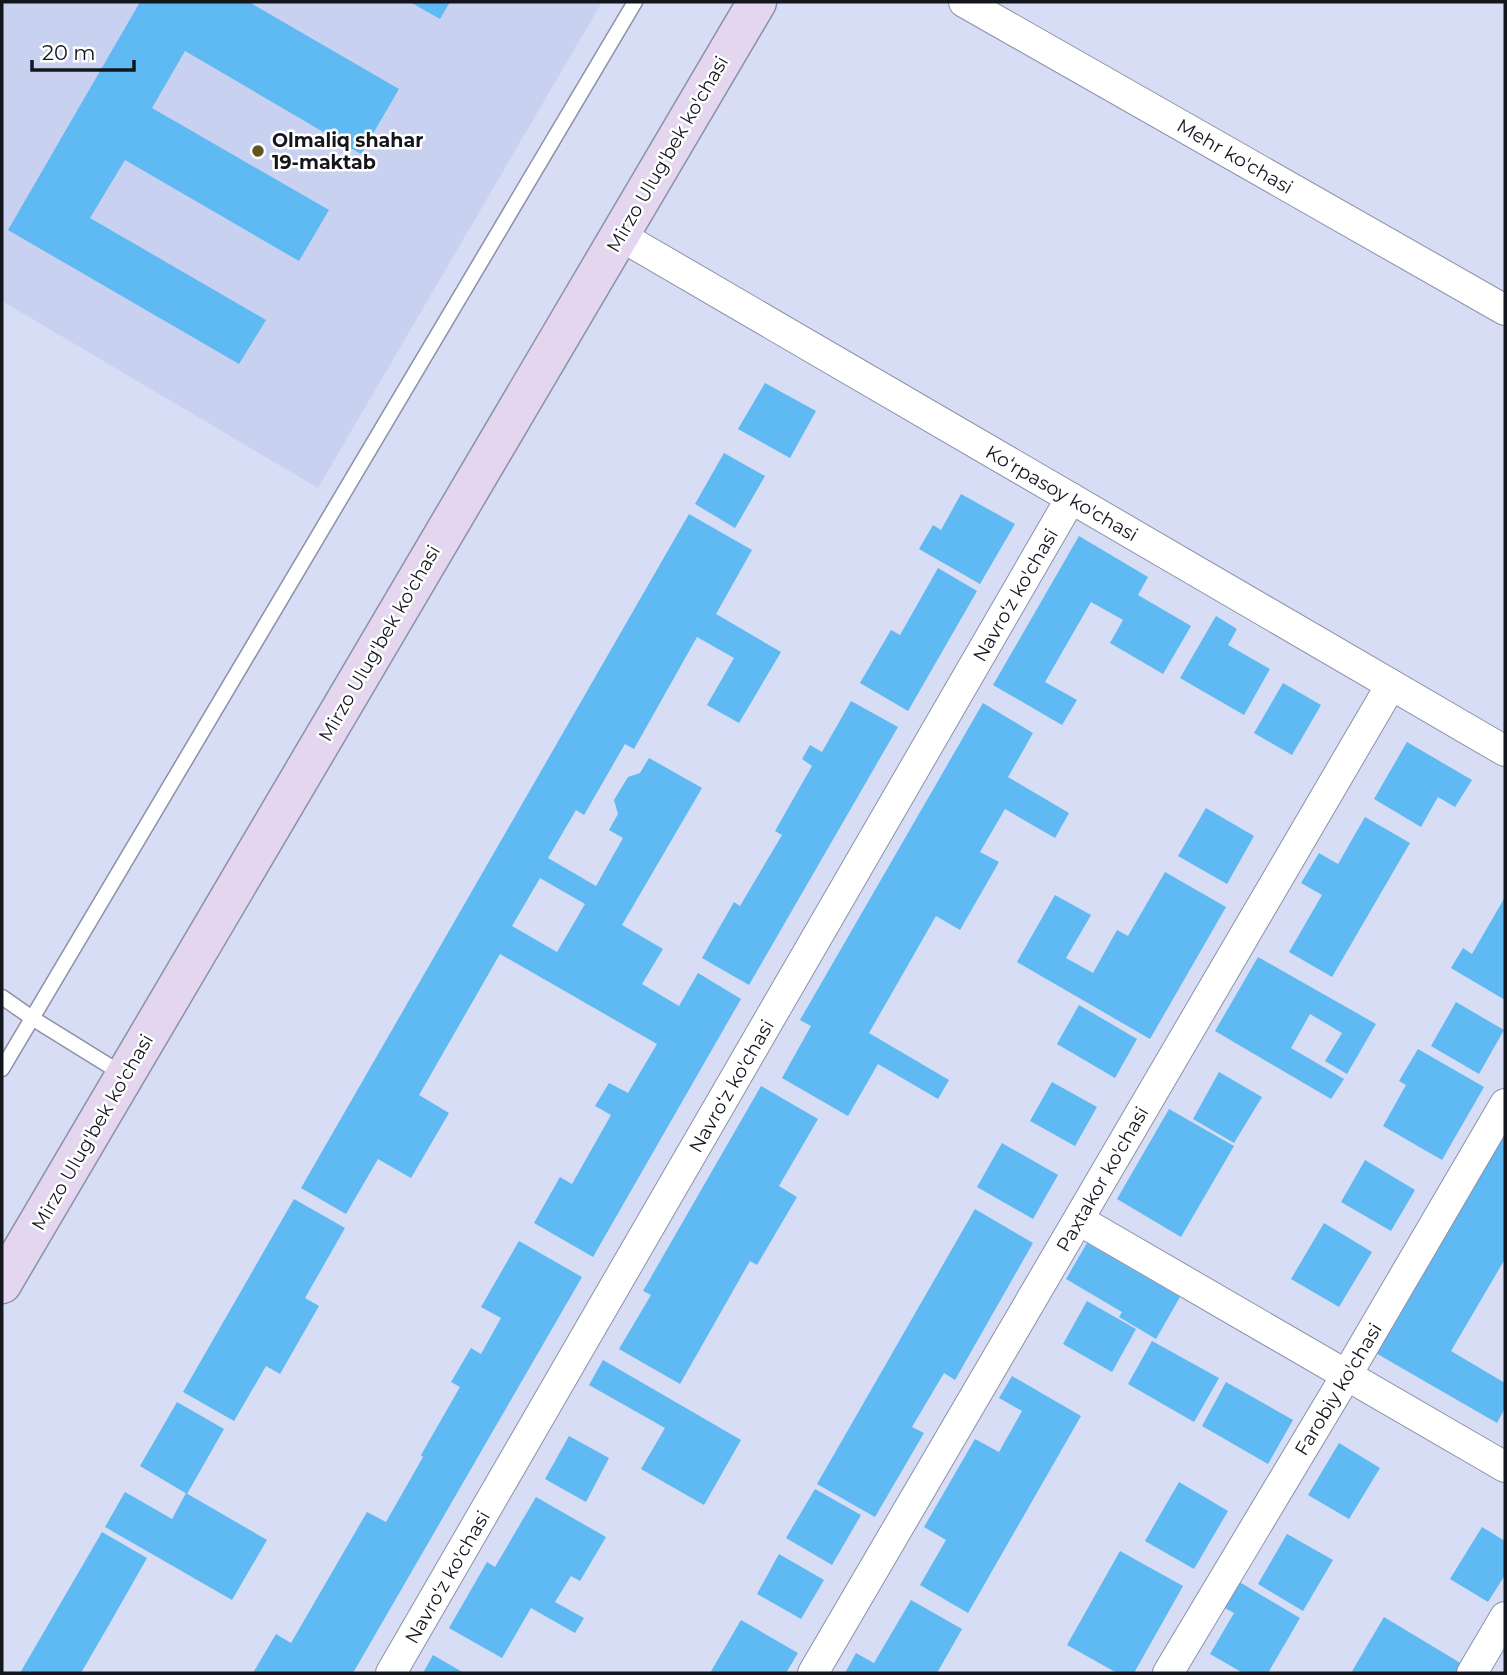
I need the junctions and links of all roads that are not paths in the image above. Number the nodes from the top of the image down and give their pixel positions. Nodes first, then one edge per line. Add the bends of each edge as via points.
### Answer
1 (635, 2) edge
2 (757, 2) edge
3 (964, 2) edge
4 (620, 235) junction
5 (1505, 310) edge
6 (1071, 498) junction
7 (1391, 685) junction
8 (1505, 751) edge
9 (2, 997) edge
10 (32, 1018) junction
11 (2, 1069) edge
12 (125, 1076) junction
13 (1505, 1104) edge
14 (1079, 1220) junction
15 (2, 1284) edge
16 (1346, 1376) junction
17 (1505, 1467) edge
18 (1505, 1617) edge
19 (391, 1673) edge
20 (813, 1673) edge
21 (1168, 1673) edge
22 (1472, 1673) edge

1 - 10 lane
2 - 4 main road, Mirzo Ulug'bek ko'chasi
3 - 5 street, Mehr ko'chasi
4 - 6 street, Ko‘rpasoy ko'chasi
4 - 12 main road, Mirzo Ulug'bek ko'chasi
6 - 7 street, Ko‘rpasoy ko'chasi
6 - 19 street, Navro‘z ko'chasi
7 - 8 street, Ko‘rpasoy ko'chasi
7 - 14 street, Paxtakor ko'chasi
9 - 10 lane
10 - 11 lane
10 - 12 lane
12 - 15 main road, Mirzo Ulug'bek ko'chasi
13 - 16 street, Farobiy ko'chasi
14 - 16 street
14 - 20 street, Paxtakor ko'chasi
16 - 17 street
16 - 21 street, Farobiy ko'chasi
18 - 22 street

